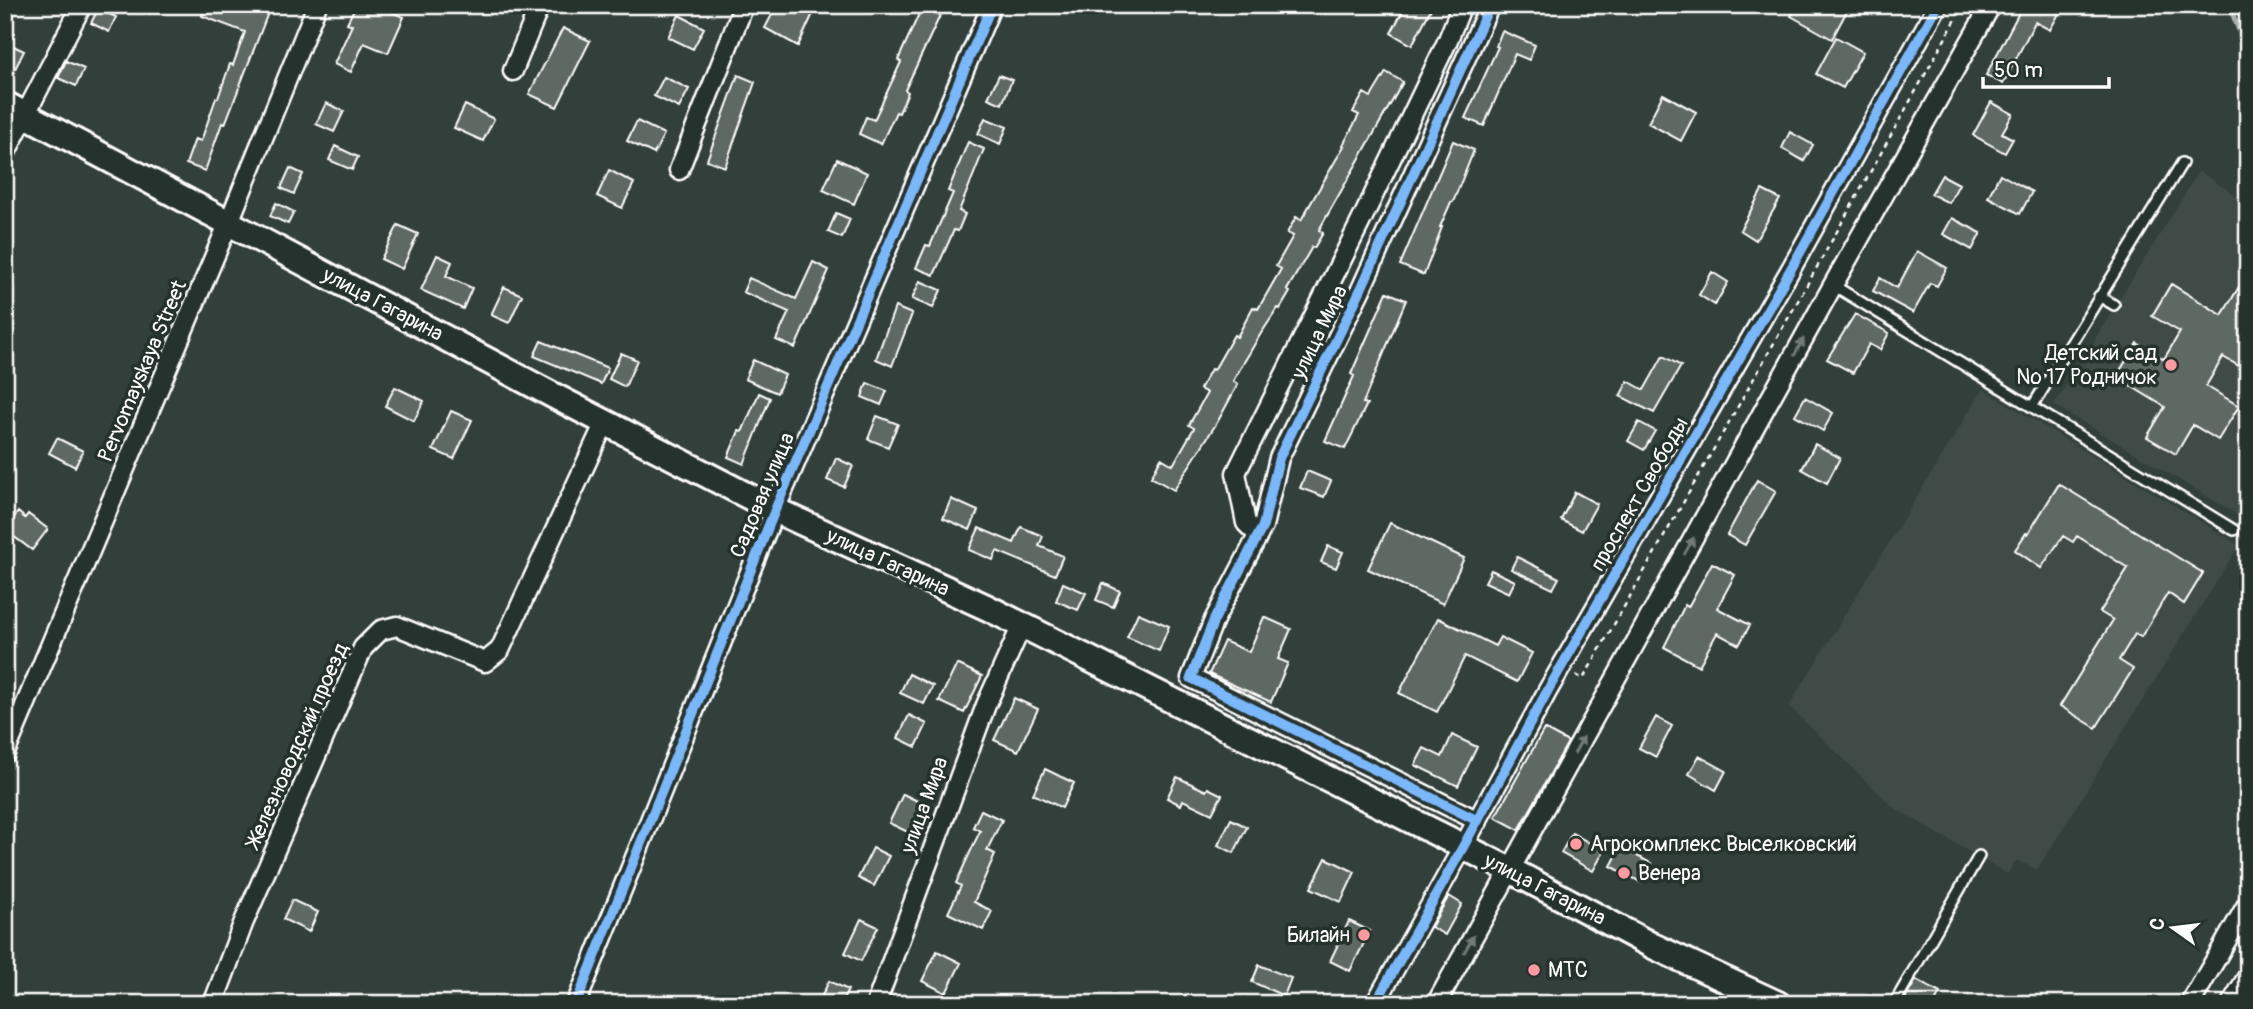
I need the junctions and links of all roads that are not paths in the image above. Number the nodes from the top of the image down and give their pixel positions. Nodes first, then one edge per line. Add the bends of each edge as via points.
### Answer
1 (82, 5) edge
2 (317, 5) edge
3 (540, 5) edge
4 (744, 5) edge
5 (992, 5) edge
6 (1462, 5) edge
7 (1490, 5) edge
8 (1938, 5) edge
9 (1991, 5) edge
10 (513, 71) dead end
11 (16, 110) edge
12 (5, 153) edge
13 (2182, 163) dead end
14 (679, 170) dead end
15 (229, 222) junction
16 (1833, 285) junction
17 (2099, 296) junction
18 (2114, 305) dead end
19 (2032, 407) junction
20 (605, 422) junction
21 (775, 510) junction
22 (2234, 530) dead end
23 (1258, 535) junction
24 (1022, 625) junction
25 (5, 753) edge
26 (1478, 821) junction
27 (1463, 847) junction
28 (1979, 856) dead end
29 (1510, 870) junction
30 (2248, 903) edge
31 (2248, 976) edge
32 (213, 1004) edge
33 (576, 1004) edge
34 (876, 1004) edge
35 (1375, 1004) edge
36 (1436, 1004) edge
37 (1778, 1004) edge
38 (1894, 1004) edge
39 (2190, 1004) edge
40 (2231, 1004) edge

1 - 11 street
2 - 15 street, Pervomayskaya Street
3 - 10 street
4 - 14 street
5 - 21 street, Садовая улица
6 - 23 street, улица Мира via 1236,473 1246,523
7 - 23 street, улица Мира via 1279,458
8 - 26 street, проспект Свободы
9 - 16 street
11 - 12 street
11 - 15 main road, улица Гагарина
13 - 17 lane
15 - 20 main road, улица Гагарина
15 - 25 street, Pervomayskaya Street
16 - 19 lane
29 -> 16 street
17 - 18 lane
17 - 19 lane
19 - 22 lane
20 - 21 main road, улица Гагарина
20 - 32 street, Железноводский проезд via 500,650 485,662 397,626 381,630 363,648
21 - 24 main road, улица Гагарина
21 - 33 street, Садовая улица
23 - 26 street, улица Мира via 1214,620 1191,678
24 - 27 main road, улица Гагарина
24 - 34 street, улица Мира via 985,705
26 - 27 street, проспект Свободы
27 - 29 main road, улица Гагарина
27 - 35 street, проспект Свободы
28 - 38 lane
36 -> 29 street
29 - 37 main road, улица Гагарина via 1653,946
30 - 39 street
31 - 40 street

